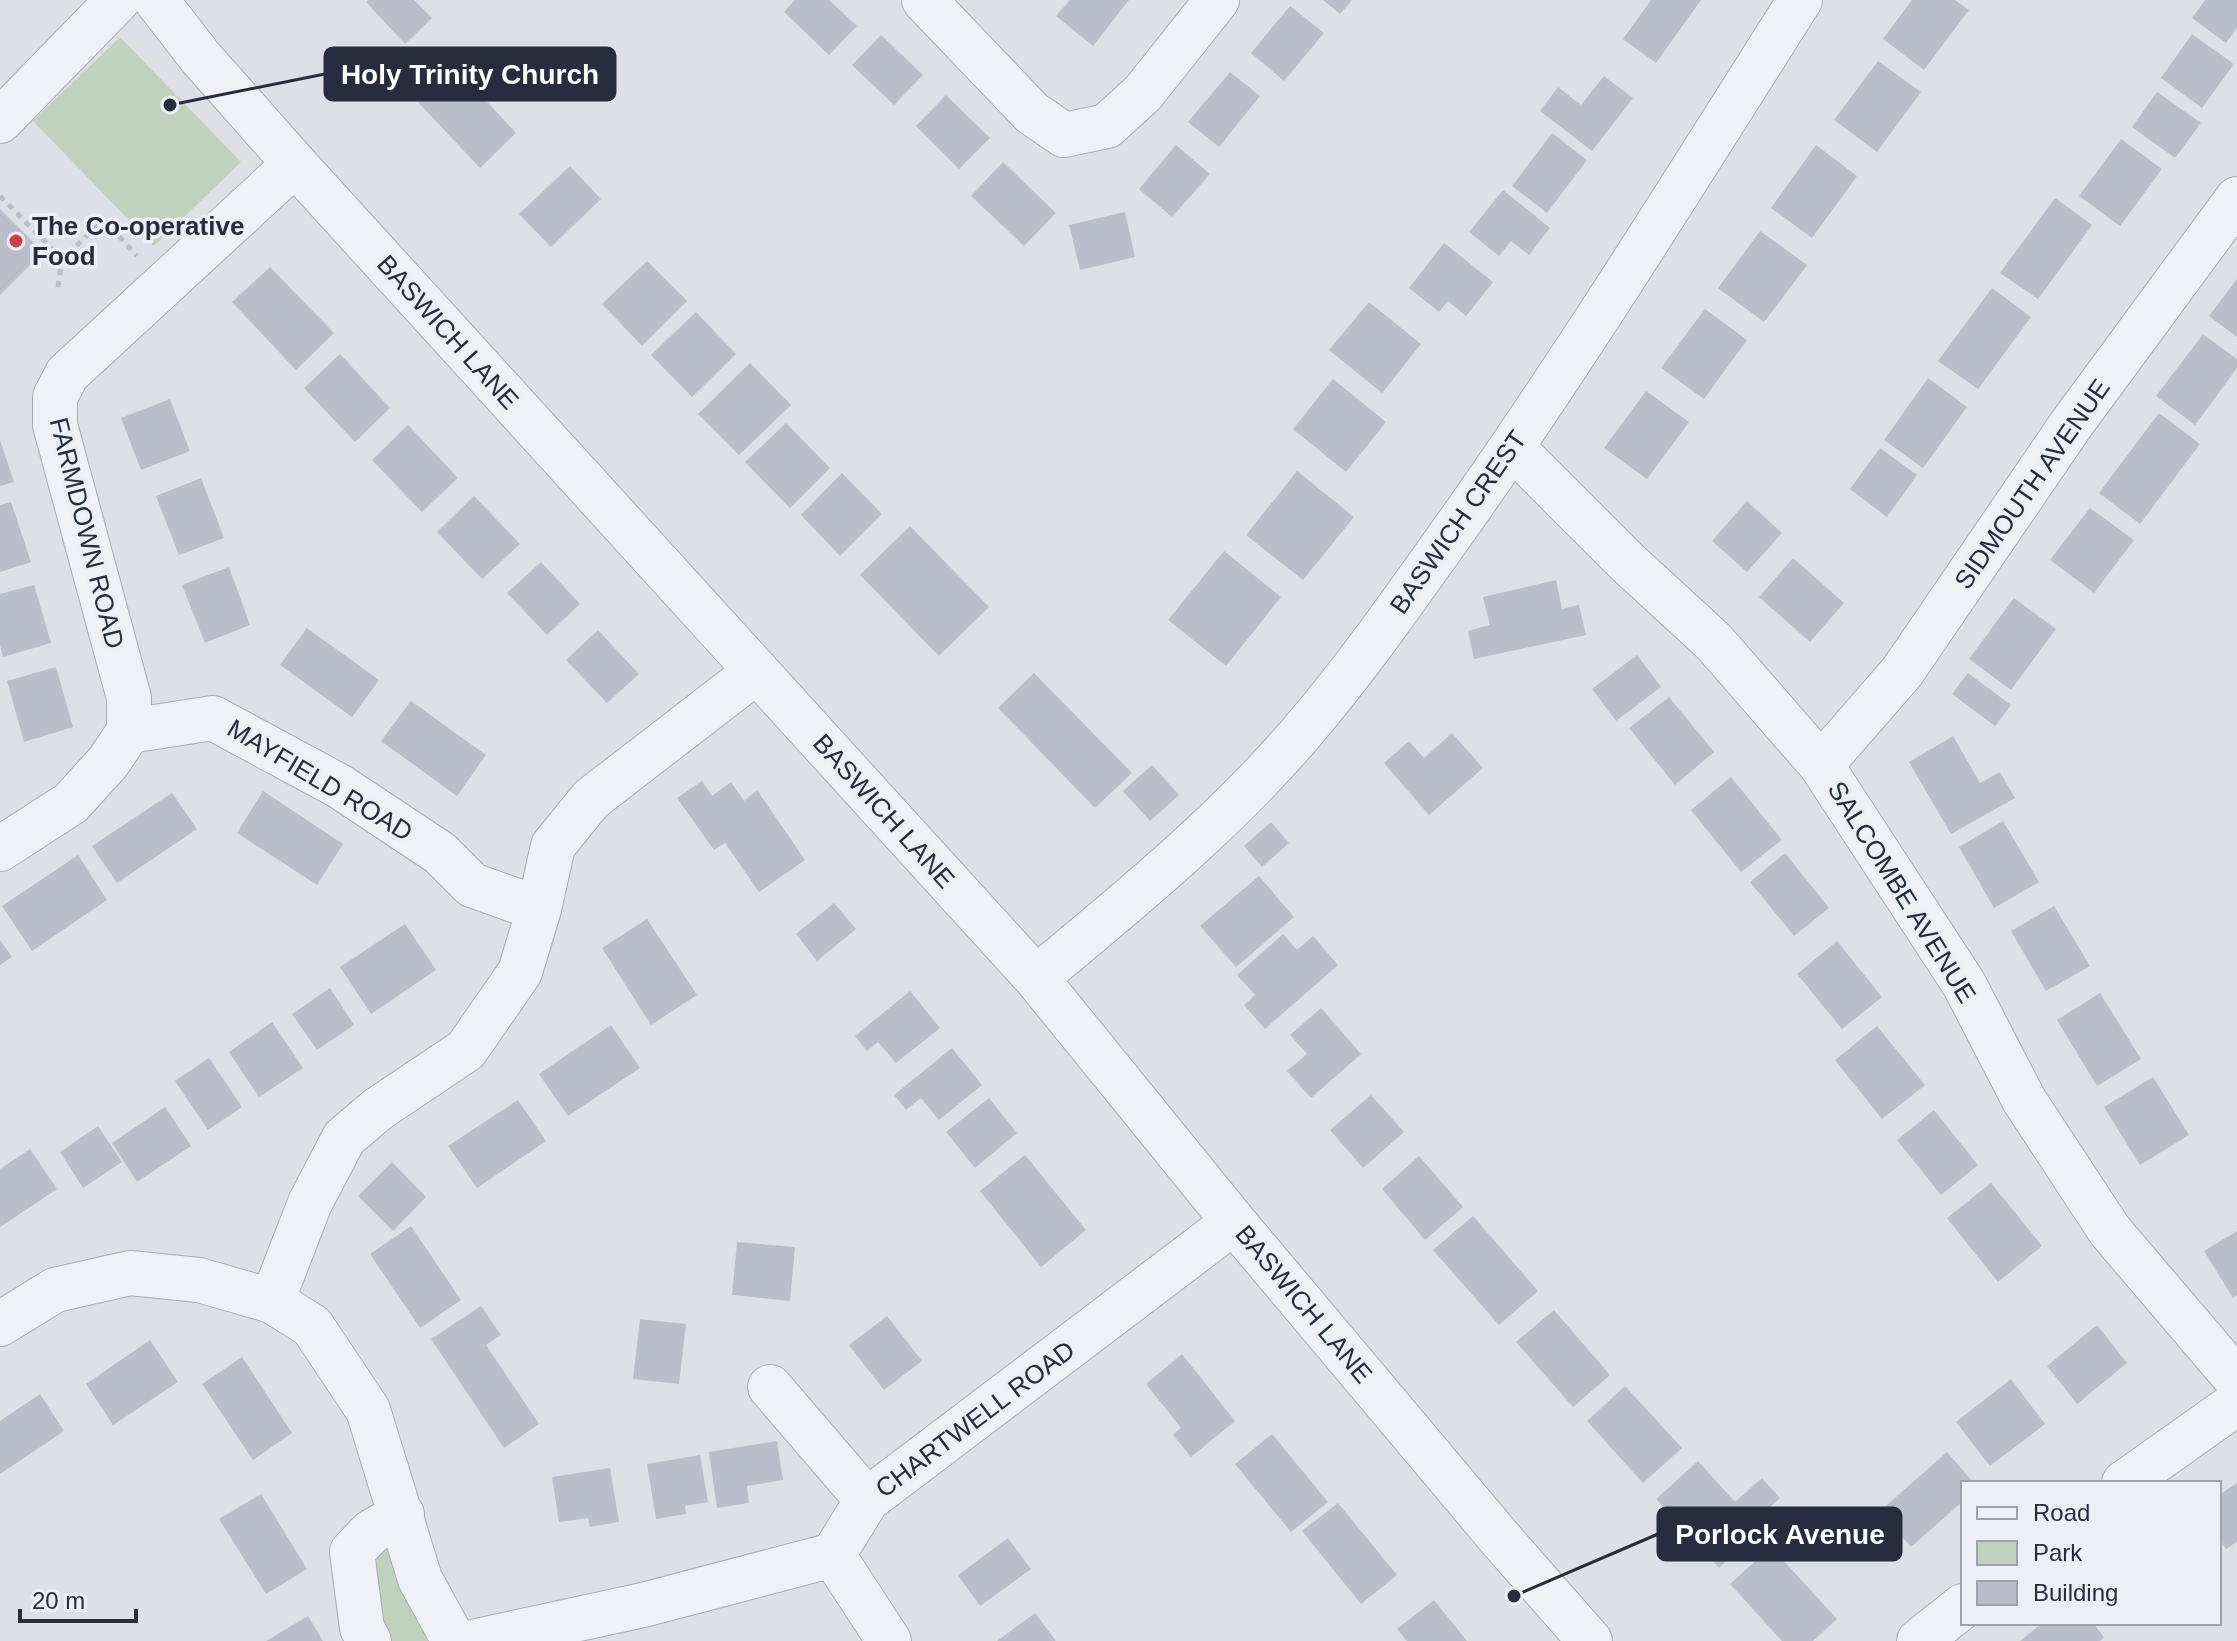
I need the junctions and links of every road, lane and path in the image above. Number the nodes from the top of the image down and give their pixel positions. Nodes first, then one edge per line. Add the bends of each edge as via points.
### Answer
1 (118, 0) edge
2 (156, 0) edge
3 (924, 0) edge
4 (1217, 0) edge
5 (1800, 0) edge
6 (0, 121) edge
7 (295, 164) junction
8 (0, 196) edge
9 (2237, 199) edge
10 (62, 259) junction
11 (164, 285) junction
12 (58, 287) dead end
13 (1512, 447) junction
14 (757, 671) junction
15 (129, 731) junction
16 (1821, 765) junction
17 (0, 849) edge
18 (539, 909) junction
19 (1036, 978) junction
20 (1234, 1222) junction
21 (272, 1301) junction
22 (0, 1324) edge
23 (2237, 1380) edge
24 (770, 1387) dead end
25 (2237, 1403) edge
26 (2127, 1481) edge
27 (867, 1500) junction
28 (402, 1514) junction
29 (833, 1555) junction
30 (1961, 1608) edge
31 (369, 1641) edge
32 (454, 1641) edge
33 (477, 1641) edge
34 (889, 1641) edge
35 (1590, 1641) edge
36 (1919, 1641) edge

1 - 6 street
2 - 7 street, BASWICH LANE
3 - 4 street via 1032,113 1064,135 1107,126 1143,93
5 - 13 street, BASWICH CREST
7 - 11 street, FARMDOWN ROAD
7 - 14 street, BASWICH LANE
8 - 10 path
9 - 16 street, SIDMOUTH AVENUE via 2070,426 1902,672
10 - 11 path via 104,220
10 - 12 path
11 - 15 street, FARMDOWN ROAD via 67,374 55,397 55,425 129,698
13 - 16 street, SALCOMBE AVENUE via 1714,642
13 - 19 street, BASWICH CREST via 1307,727 1142,889
14 - 18 street via 591,799 553,846
14 - 19 street, BASWICH LANE
15 - 17 street via 71,803
15 - 18 street, MAYFIELD ROAD via 213,718 339,786 440,853 472,885
16 - 23 street, SALCOMBE AVENUE via 1964,984 2024,1100 2110,1231
18 - 21 street via 520,972 466,1050 344,1138 310,1203
19 - 20 street, BASWICH LANE
20 - 27 street, CHARTWELL ROAD
20 - 35 street, BASWICH LANE
21 - 22 street via 199,1280 130,1273 55,1290
21 - 28 street via 312,1326 361,1397
24 - 27 street
25 - 26 street
27 - 29 street, CHARTWELL ROAD
28 - 31 street via 371,1532 352,1552 362,1628
28 - 32 street via 420,1579
29 - 33 street
29 - 34 street
30 - 36 street

